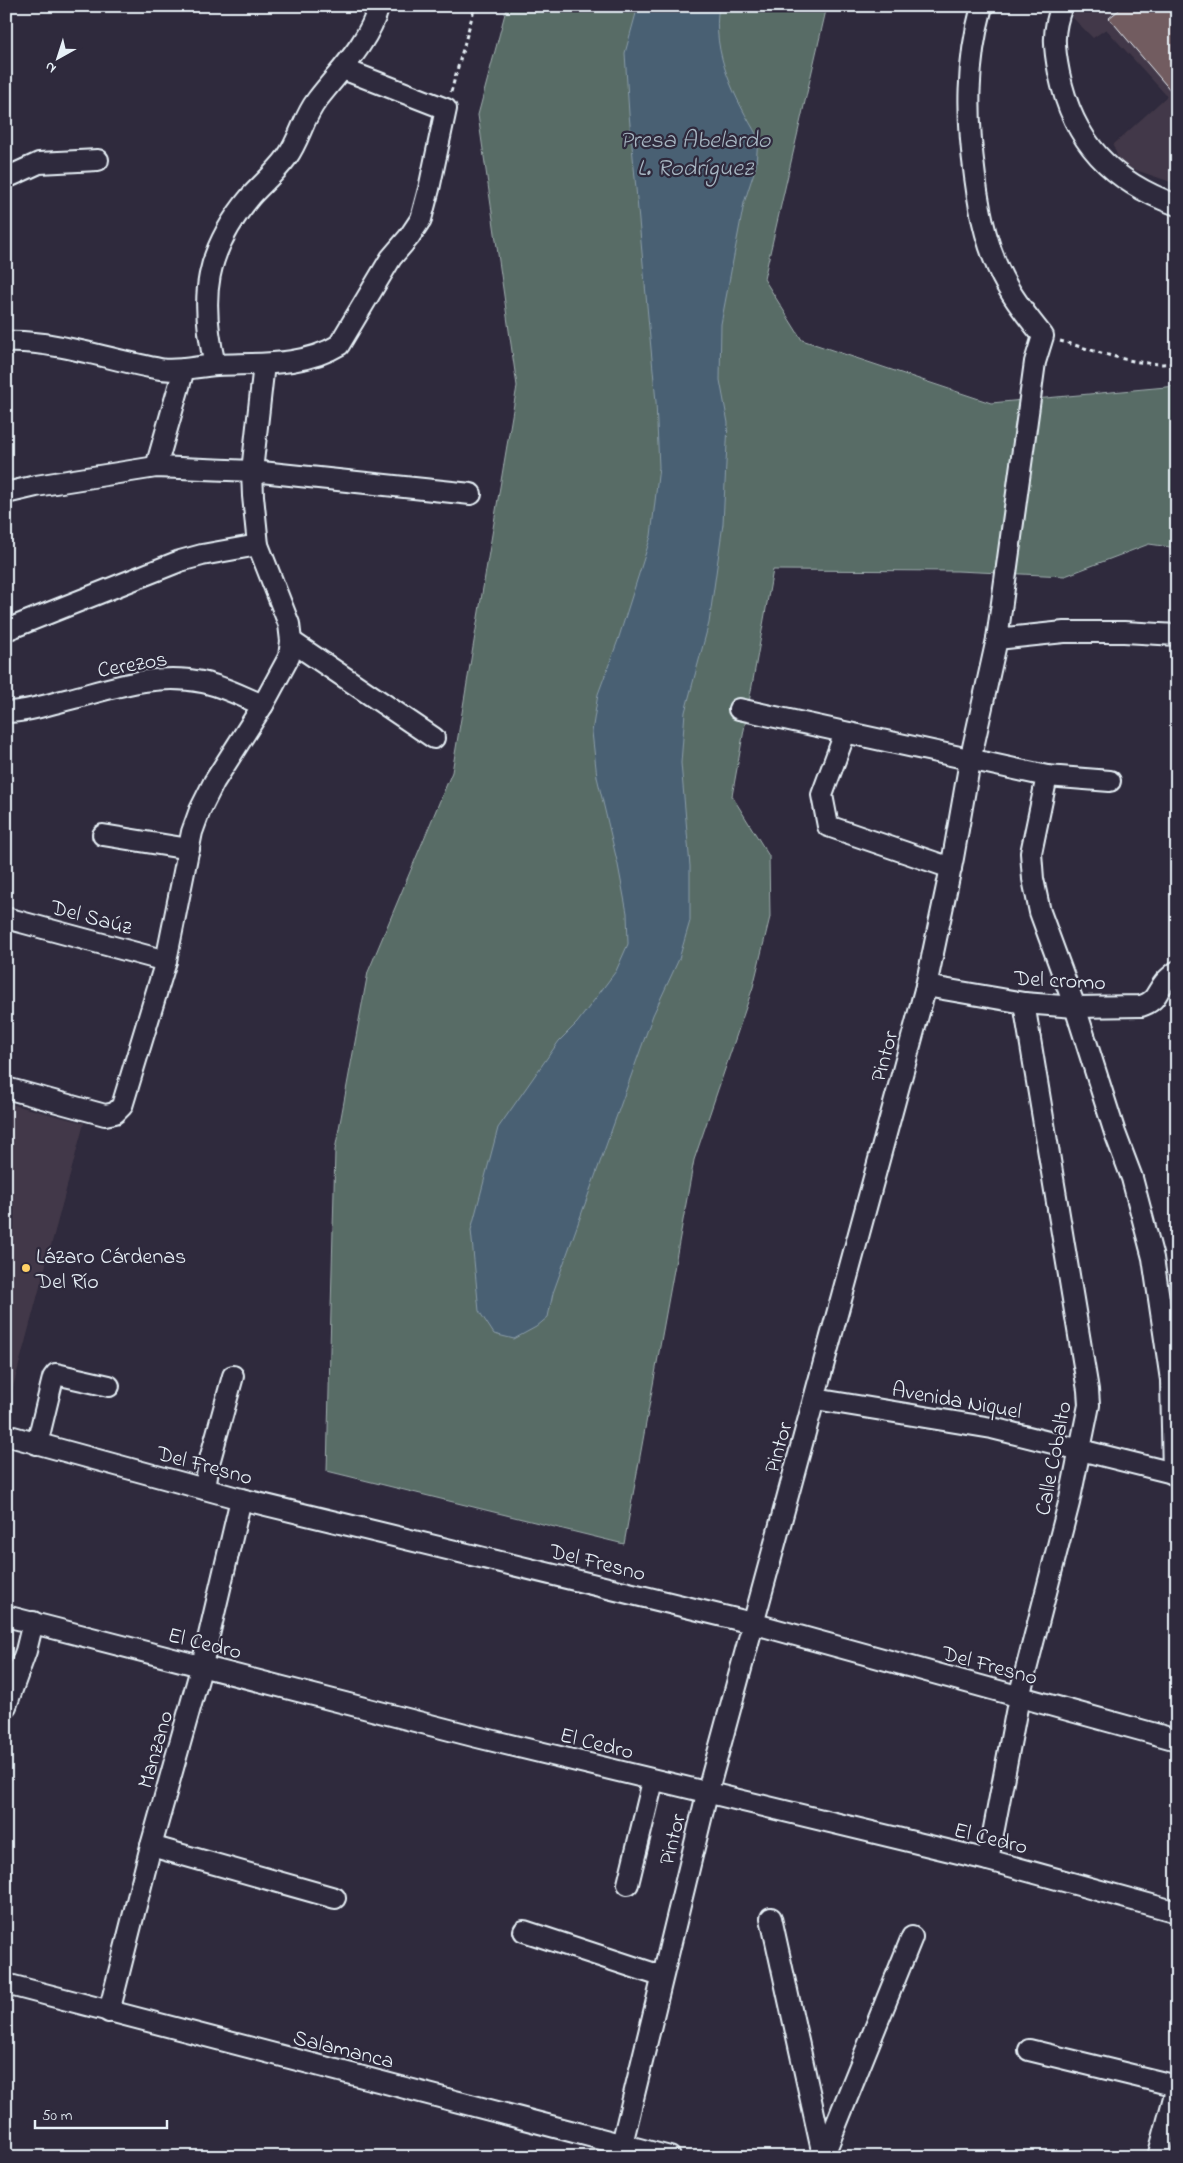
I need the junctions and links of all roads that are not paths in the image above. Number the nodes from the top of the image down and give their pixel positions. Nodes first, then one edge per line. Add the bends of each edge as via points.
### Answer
1 (379, 6) edge
2 (982, 6) edge
3 (1062, 6) edge
4 (343, 69) junction
5 (98, 160) dead end
6 (6, 178) edge
7 (1177, 206) edge
8 (6, 342) edge
9 (264, 364) junction
10 (215, 365) junction
11 (184, 369) junction
12 (156, 467) junction
13 (252, 471) junction
14 (6, 493) edge
15 (471, 494) dead end
16 (258, 545) junction
17 (6, 630) edge
18 (1177, 635) edge
19 (997, 639) junction
20 (291, 641) junction
21 (262, 705) junction
22 (739, 709) dead end
23 (6, 712) edge
24 (845, 733) junction
25 (434, 738) dead end
26 (970, 761) junction
27 (1047, 776) junction
28 (1110, 781) dead end
29 (103, 835) dead end
30 (189, 849) junction
31 (951, 868) junction
32 (6, 918) edge
33 (166, 961) junction
34 (1177, 971) edge
35 (926, 986) junction
36 (1024, 1003) junction
37 (1075, 1007) junction
38 (6, 1088) edge
39 (233, 1376) dead end
40 (109, 1386) dead end
41 (815, 1399) junction
42 (6, 1435) edge
43 (38, 1444) junction
44 (1081, 1449) junction
45 (1175, 1474) edge
46 (205, 1489) junction
47 (241, 1498) junction
48 (6, 1616) edge
49 (33, 1622) junction
50 (752, 1623) junction
51 (202, 1665) junction
52 (1019, 1697) junction
53 (6, 1706) edge
54 (1177, 1740) edge
55 (654, 1781) junction
56 (707, 1794) junction
57 (152, 1846) junction
58 (988, 1860) junction
59 (628, 1884) dead end
60 (335, 1898) dead end
61 (1177, 1912) edge
62 (772, 1918) dead end
63 (524, 1932) dead end
64 (912, 1937) dead end
65 (661, 1976) junction
66 (6, 1984) edge
67 (109, 2012) junction
68 (1029, 2050) dead end
69 (1177, 2086) edge
70 (622, 2144) junction
71 (823, 2156) edge
72 (670, 2157) edge
73 (1158, 2157) edge

1 - 4 street via 365,38
2 - 19 street, Pintor via 972,53 968,118 980,217 1006,285 1043,336 1036,362
3 - 7 street via 1054,42 1064,96 1082,136 1118,176 1153,197
4 - 9 street via 446,109 430,189 421,219 391,258 339,345 326,353
4 - 10 street via 307,115 287,157 250,197 217,249 206,299
5 - 6 street via 39,163
8 - 11 street via 37,343 162,369
9 - 10 street
9 - 13 street
10 - 11 street
11 - 12 street
12 - 13 street
12 - 14 street
13 - 15 street
13 - 16 street
16 - 17 street via 180,561
16 - 20 street via 289,624
18 - 19 street via 1064,632
19 - 26 street, Pintor
20 - 21 street via 289,657
20 - 25 street
21 - 23 street, Cerezos via 221,687 170,678 142,681 29,710
21 - 30 street via 203,803
22 - 24 street
24 - 26 street
24 - 31 street via 822,795 828,826
26 - 27 street
26 - 31 street, Pintor
27 - 28 street
27 - 37 street via 1031,867 1040,912
29 - 30 street
30 - 33 street
31 - 35 street, Pintor
32 - 33 street, Del Saúz
33 - 38 street via 122,1106 106,1115
34 - 37 street, Del cromo via 1163,983 1149,1004
35 - 36 street, Del cromo
35 - 41 street, Pintor
36 - 37 street, Del cromo
36 - 44 street, Calle Cobalto via 1088,1390 1089,1405
37 - 45 street via 1114,1133 1132,1178 1152,1258 1171,1380
39 - 46 street
40 - 43 street via 56,1374
41 - 44 street, Avenida Niquel via 992,1428
41 - 50 street, Pintor
42 - 43 street, Del Fresno
43 - 46 street, Del Fresno
44 - 45 street, Avenida Niquel
44 - 52 street, Calle Cobalto
46 - 47 street, Del Fresno
47 - 50 street, Del Fresno
47 - 51 street, Manzano
48 - 49 street, El Cedro
49 - 51 street, El Cedro
49 - 53 street
50 - 52 street, Del Fresno
50 - 56 street, Pintor
51 - 55 street, El Cedro
51 - 57 street, Manzano
52 - 54 street, Del Fresno
52 - 58 street, Calle Cobalto
55 - 56 street, El Cedro
55 - 59 street
56 - 58 street, El Cedro
56 - 65 street, Pintor
57 - 60 street
57 - 67 street, Manzano
58 - 61 street, El Cedro
62 - 71 street
63 - 65 street
64 - 71 street
65 - 70 street, Pintor
66 - 67 street, Salamanca
67 - 70 street, Salamanca
68 - 69 street
69 - 73 street
70 - 72 street, Salamanca

